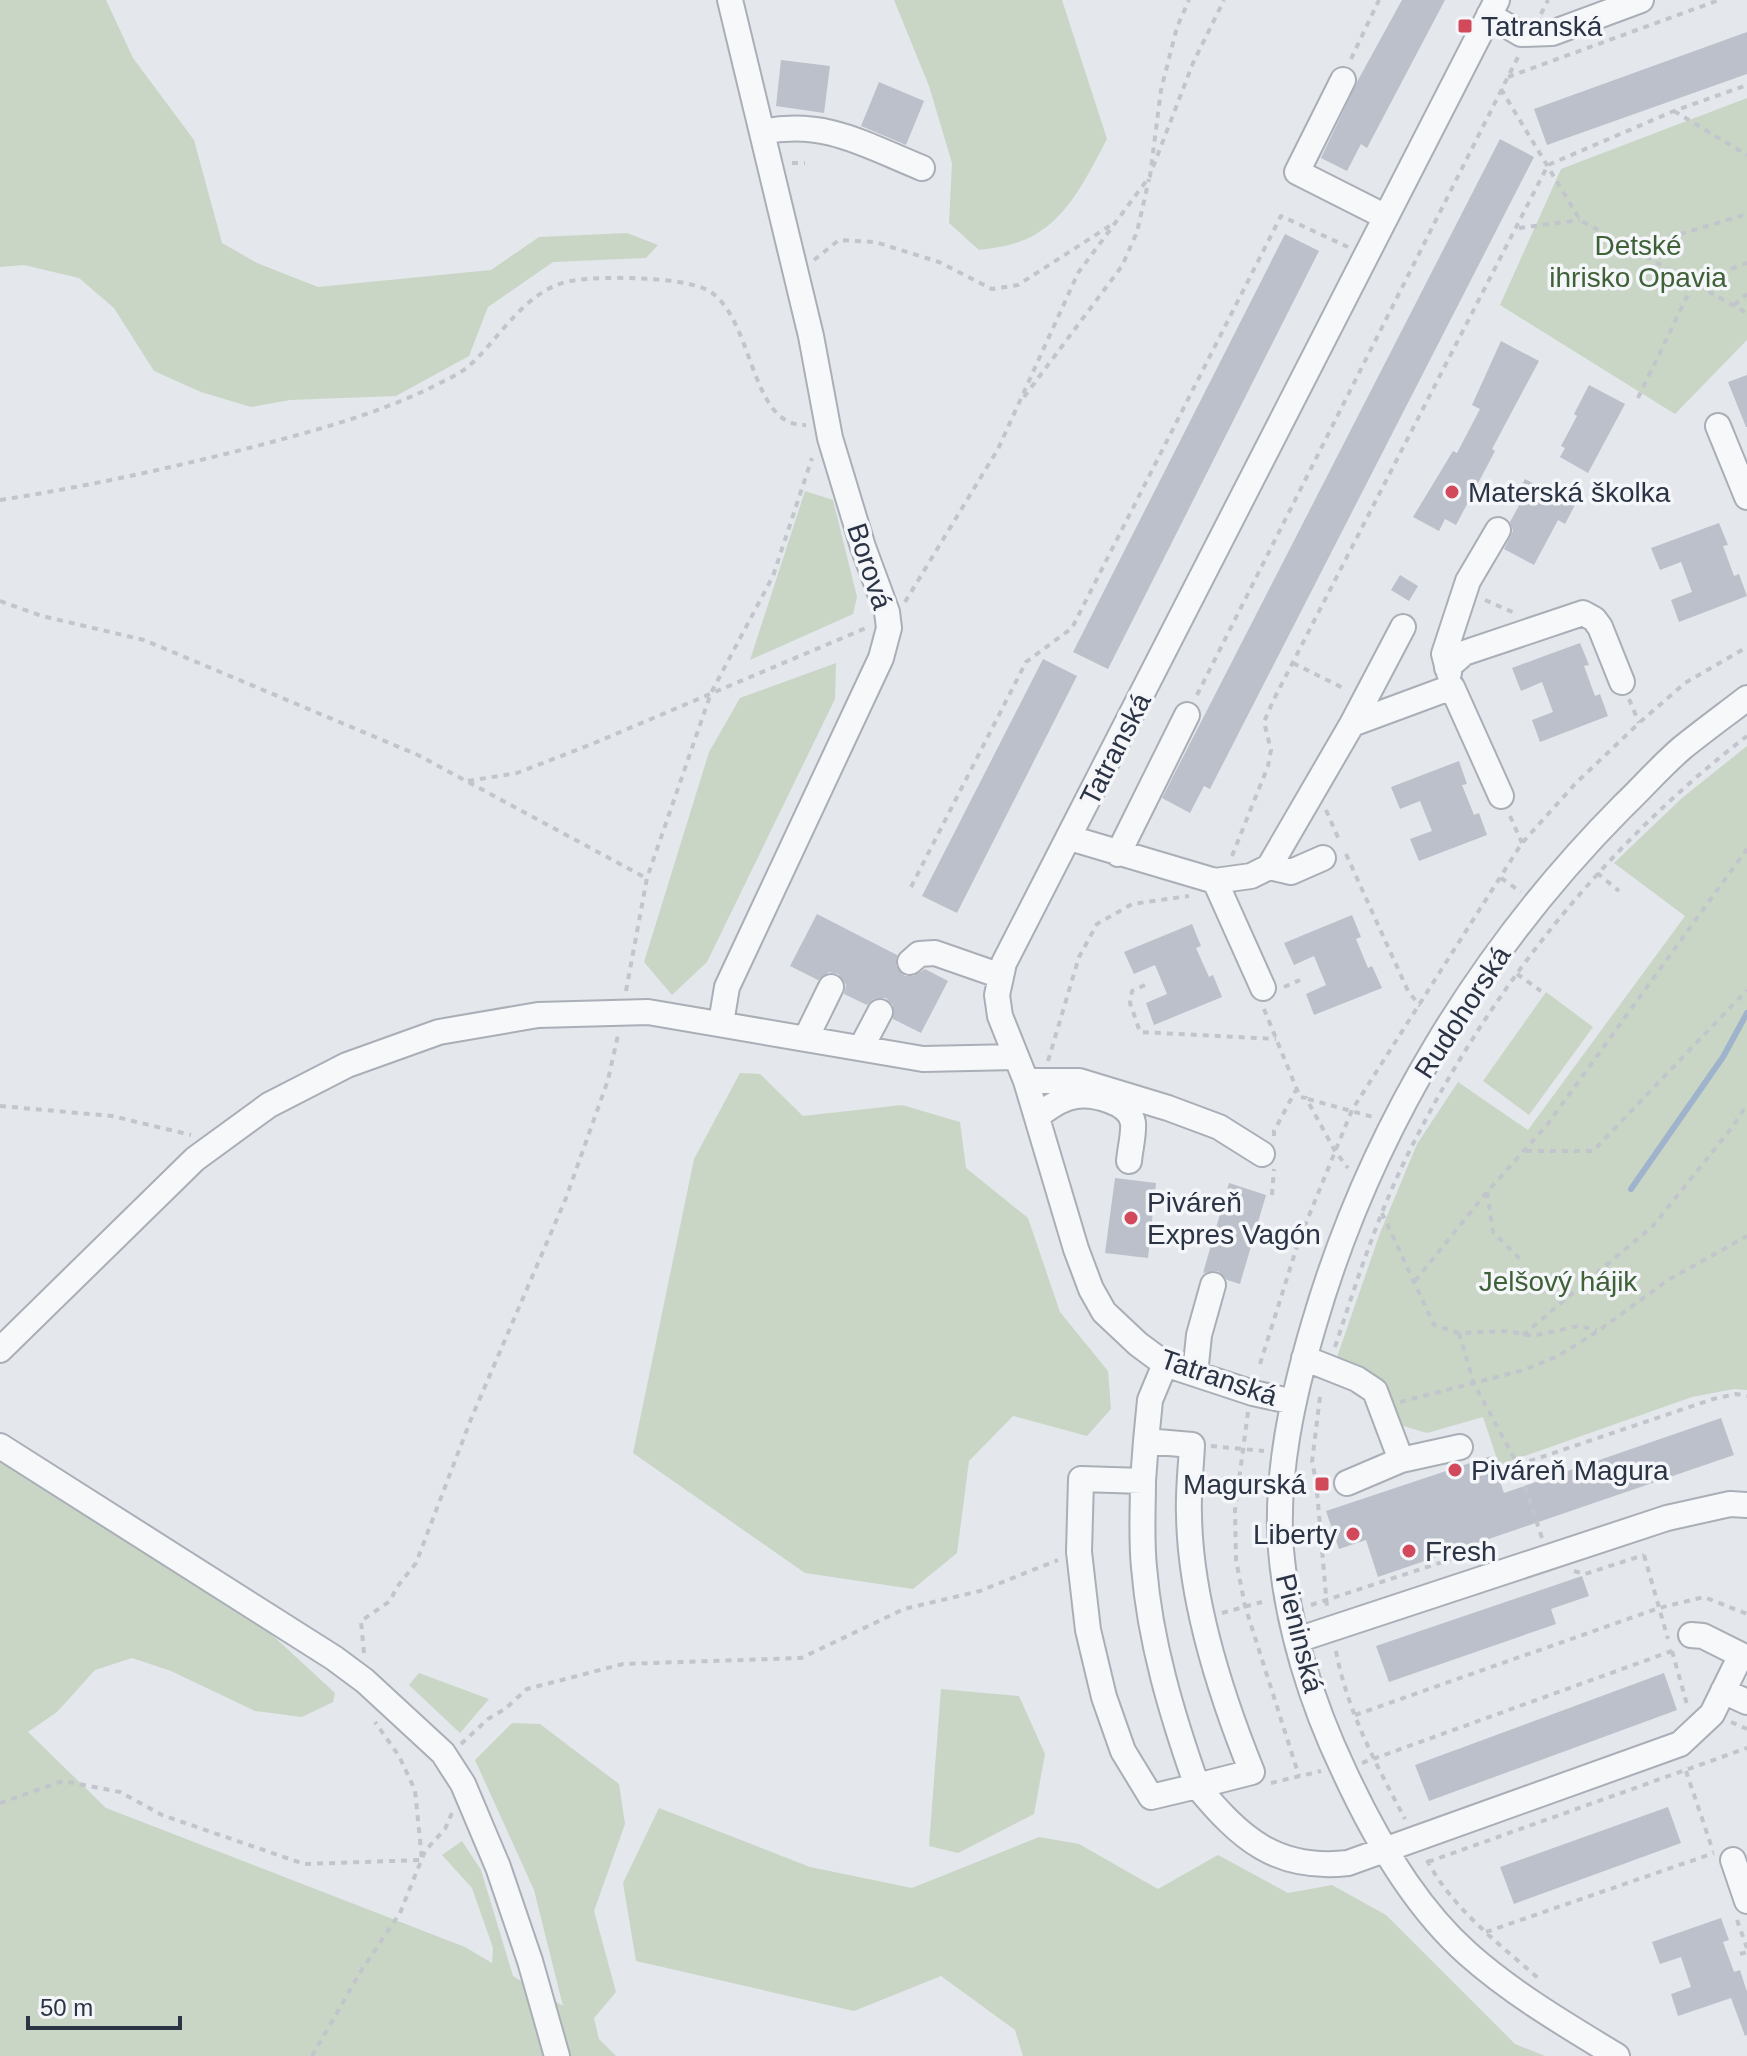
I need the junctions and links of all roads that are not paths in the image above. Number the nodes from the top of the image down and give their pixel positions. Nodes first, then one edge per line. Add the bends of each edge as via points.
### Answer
1 (730, 0) edge
2 (1641, 0) edge
3 (1493, 7) edge
4 (1343, 80) road end
5 (762, 132) junction
6 (922, 168) dead end
7 (1386, 217) junction
8 (1718, 426) dead end
9 (1747, 497) edge
10 (1498, 530) dead end
11 (1403, 627) dead end
12 (1450, 678) junction
13 (1622, 682) dead end
14 (1747, 698) edge
15 (1187, 715) road end
16 (1352, 724) junction
17 (1501, 796) road end
18 (1070, 838) junction
19 (1118, 854) junction
20 (1323, 858) dead end
21 (1269, 867) junction
22 (1221, 874) junction
23 (910, 962) dead end
24 (1001, 976) junction
25 (831, 987) dead end
26 (1263, 988) dead end
27 (880, 1012) dead end
28 (721, 1023) junction
29 (806, 1038) junction
30 (861, 1048) junction
31 (1016, 1057) junction
32 (1034, 1081) junction
33 (1037, 1116) junction
34 (1262, 1154) dead end
35 (1129, 1161) dead end
36 (1213, 1285) dead end
37 (0, 1350) edge
38 (1304, 1358) junction
39 (1165, 1364) junction
40 (1195, 1374) junction
41 (1294, 1402) junction
42 (1146, 1441) junction
43 (0, 1446) edge
44 (1460, 1447) dead end
45 (1401, 1460) junction
46 (1143, 1481) junction
47 (1347, 1483) dead end
48 (1747, 1505) edge
49 (1691, 1635) dead end
50 (1297, 1640) junction
51 (1723, 1691) junction
52 (1747, 1702) edge
53 (1197, 1786) junction
54 (1386, 1850) junction
55 (1727, 1855) road end
56 (1747, 1901) edge
57 (557, 2056) edge
58 (1617, 2056) edge

1 - 5 street, Borová
2 - 3 street, Tatranská via 1552,33 1521,34
3 - 7 street, Tatranská
4 - 7 street via 1297,172
5 - 6 street via 818,129
5 - 28 street, Borová via 826,417 887,612 878,628 881,658 727,987
7 - 18 street, Tatranská
8 - 9 street
10 - 12 street via 1468,581 1444,654
11 - 16 street
12 - 13 street via 1464,653 1583,613 1594,619
12 - 16 street
12 - 17 street
14 - 38 street, Rudohorská via 1680,750 1595,835 1529,910 1429,1055 1362,1187
15 - 19 street
16 - 21 street
18 - 19 street
18 - 24 street, Tatranská
19 - 22 street
20 - 21 street via 1291,872
21 - 22 street via 1251,876
22 - 26 street
23 - 24 street via 919,954 935,953
24 - 31 street, Tatranská via 1000,1016
25 - 29 street
27 - 30 street
28 - 29 street
28 - 37 street via 648,1012 538,1015 439,1032 347,1065 269,1105 195,1159
29 - 30 street
30 - 31 street via 923,1059
31 - 32 street, Tatranská
32 - 33 street, Tatranská
32 - 34 street via 1079,1081 1168,1108 1219,1127
33 - 35 street via 1078,1096 1121,1104 1133,1122
33 - 39 street, Tatranská via 1091,1289 1104,1312
36 - 40 street
38 - 41 street, Rudohorská
38 - 45 street via 1375,1391
39 - 40 street, Tatranská
39 - 42 street via 1150,1400
40 - 41 street, Tatranská
41 - 50 street, Pieninská via 1281,1493 1280,1549
42 - 46 street
42 - 53 street via 1192,1445 1189,1514 1195,1576 1224,1697 1252,1772
43 - 57 street via 365,1681 443,1753 463,1784 498,1867
44 - 45 street
45 - 47 street
46 - 53 street via 1144,1567 1159,1660
46 - 53 street via 1081,1479 1079,1552 1088,1630 1123,1751 1151,1797
48 - 50 street via 1730,1504 1636,1528
49 - 51 street via 1741,1655
50 - 54 street, Pieninská via 1332,1747
51 - 52 street
51 - 54 street via 1703,1722 1680,1744
53 - 54 street via 1237,1831 1258,1847 1292,1859 1348,1863
54 - 58 street, Pieninská via 1466,1952
55 - 56 street

